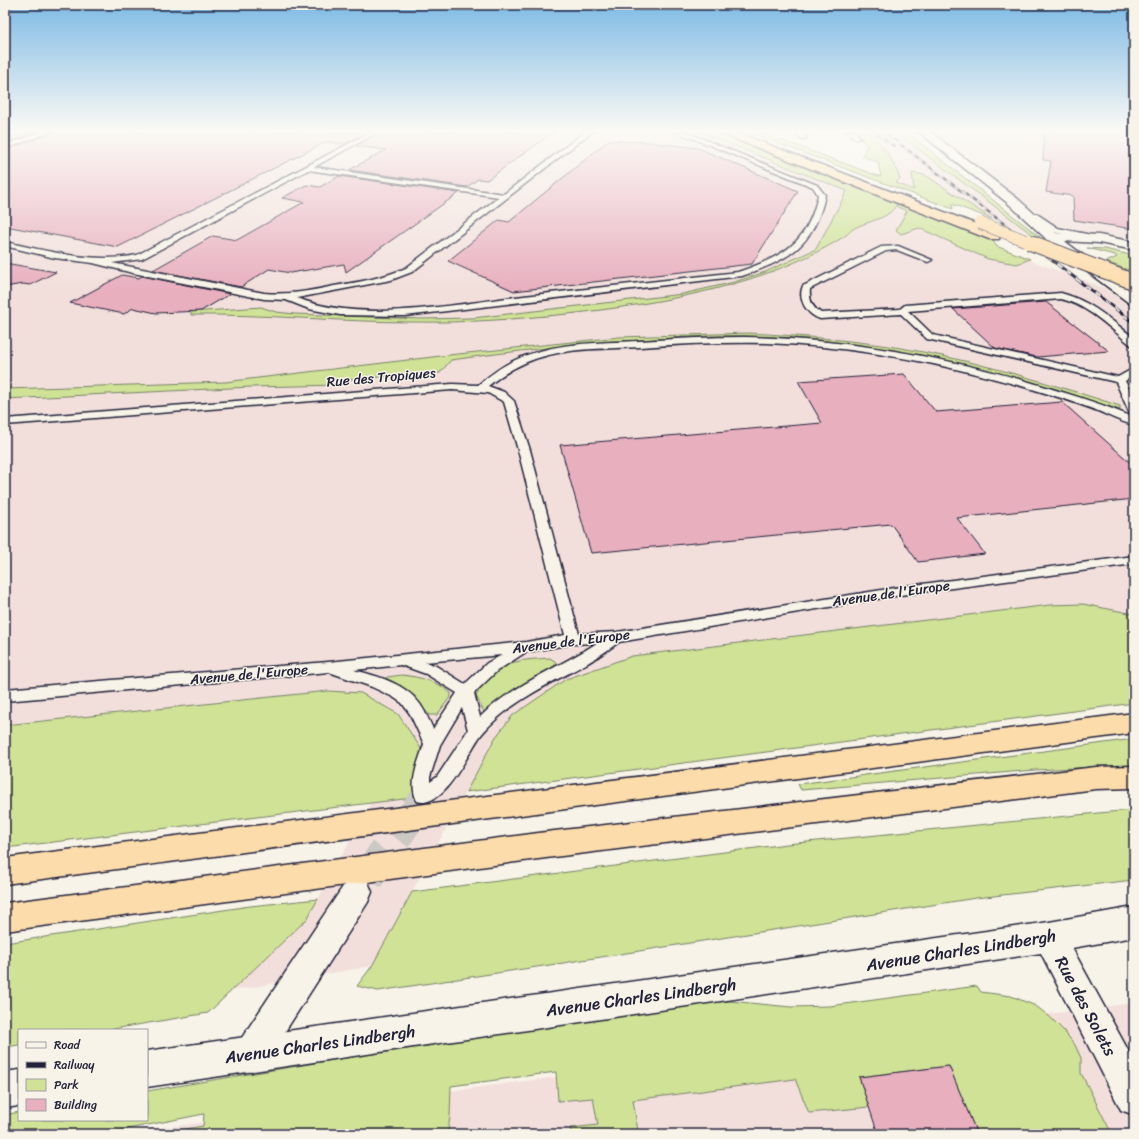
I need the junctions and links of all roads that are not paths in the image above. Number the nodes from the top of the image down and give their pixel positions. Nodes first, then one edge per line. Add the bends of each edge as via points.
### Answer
1 (277, 184) edge
2 (421, 184) edge
3 (520, 184) edge
4 (810, 184) edge
5 (867, 184) edge
6 (870, 184) edge
7 (978, 184) edge
8 (992, 184) edge
9 (505, 196) junction
10 (1015, 202) junction
11 (1051, 237) junction
12 (1099, 239) junction
13 (5, 244) edge
14 (1134, 246) edge
15 (139, 257) junction
16 (928, 260) dead end
17 (94, 261) junction
18 (134, 271) junction
19 (1134, 282) edge
20 (1134, 290) edge
21 (287, 297) junction
22 (1134, 300) edge
23 (903, 311) junction
24 (1134, 343) edge
25 (1134, 371) edge
26 (1120, 380) junction
27 (480, 388) junction
28 (1134, 412) edge
29 (5, 422) edge
30 (1134, 422) edge
31 (1134, 560) edge
32 (617, 637) junction
33 (573, 639) junction
34 (526, 647) junction
35 (402, 660) junction
36 (328, 667) junction
37 (466, 692) junction
38 (5, 695) edge
39 (1134, 723) edge
40 (476, 731) junction
41 (432, 744) junction
42 (1134, 777) edge
43 (5, 872) edge
44 (357, 892) tunnel mouth
45 (5, 917) edge
46 (1134, 922) edge
47 (1049, 937) junction
48 (251, 1054) junction
49 (148, 1069) edge
50 (18, 1088) edge
51 (5, 1090) edge
52 (1134, 1097) edge

1 - 15 lane
2 - 9 lane
3 - 9 lane
4 - 21 lane via 822,195 820,212 803,240 784,256 767,265 739,274 405,313 340,312 312,308
5 - 20 highway
6 - 19 highway, bridge
7 - 11 main road via 1014,213
8 - 10 main road
9 - 21 lane via 409,270 391,278 364,284
10 - 11 main road
10 - 12 lane via 1056,230
11 - 12 main road
11 - 22 main road
12 - 14 main road
13 - 17 lane
15 - 17 lane
15 - 18 lane
16 - 23 lane via 898,248 884,249 806,288 807,303 814,314 820,316
17 - 18 lane
18 - 21 lane via 264,296
23 - 24 lane via 906,308 1061,296 1084,305
23 - 26 lane via 930,337
25 - 26 lane
26 - 28 lane
27 - 29 lane, Rue des Tropiques via 406,390
27 - 30 lane via 502,369 532,355 557,349 748,340 802,342 883,352 962,367 1025,383 1114,412
27 - 33 lane, Rue des Tropiques via 500,394 509,401
31 - 32 lane, Avenue de l'Europe via 907,590
32 - 33 lane, Avenue de l'Europe
32 - 40 lane via 583,659 538,682 495,712
33 - 34 lane, Avenue de l'Europe
34 - 35 lane, Avenue de l'Europe
34 - 37 lane via 492,668
35 - 36 lane, Avenue de l'Europe
35 - 37 lane via 431,670
36 - 38 lane, Avenue de l'Europe
36 - 41 lane via 395,690 414,707
37 - 40 lane
37 - 41 lane
39 - 43 highway
40 - 41 lane via 443,782 423,796 422,777
42 - 45 highway via 1088,778 554,844
44 - 48 main road
46 - 47 main road, Avenue Charles Lindbergh
47 - 48 main road, Avenue Charles Lindbergh
47 - 52 main road, Rue des Solets
48 - 49 main road, Avenue Charles Lindbergh
50 - 51 main road

